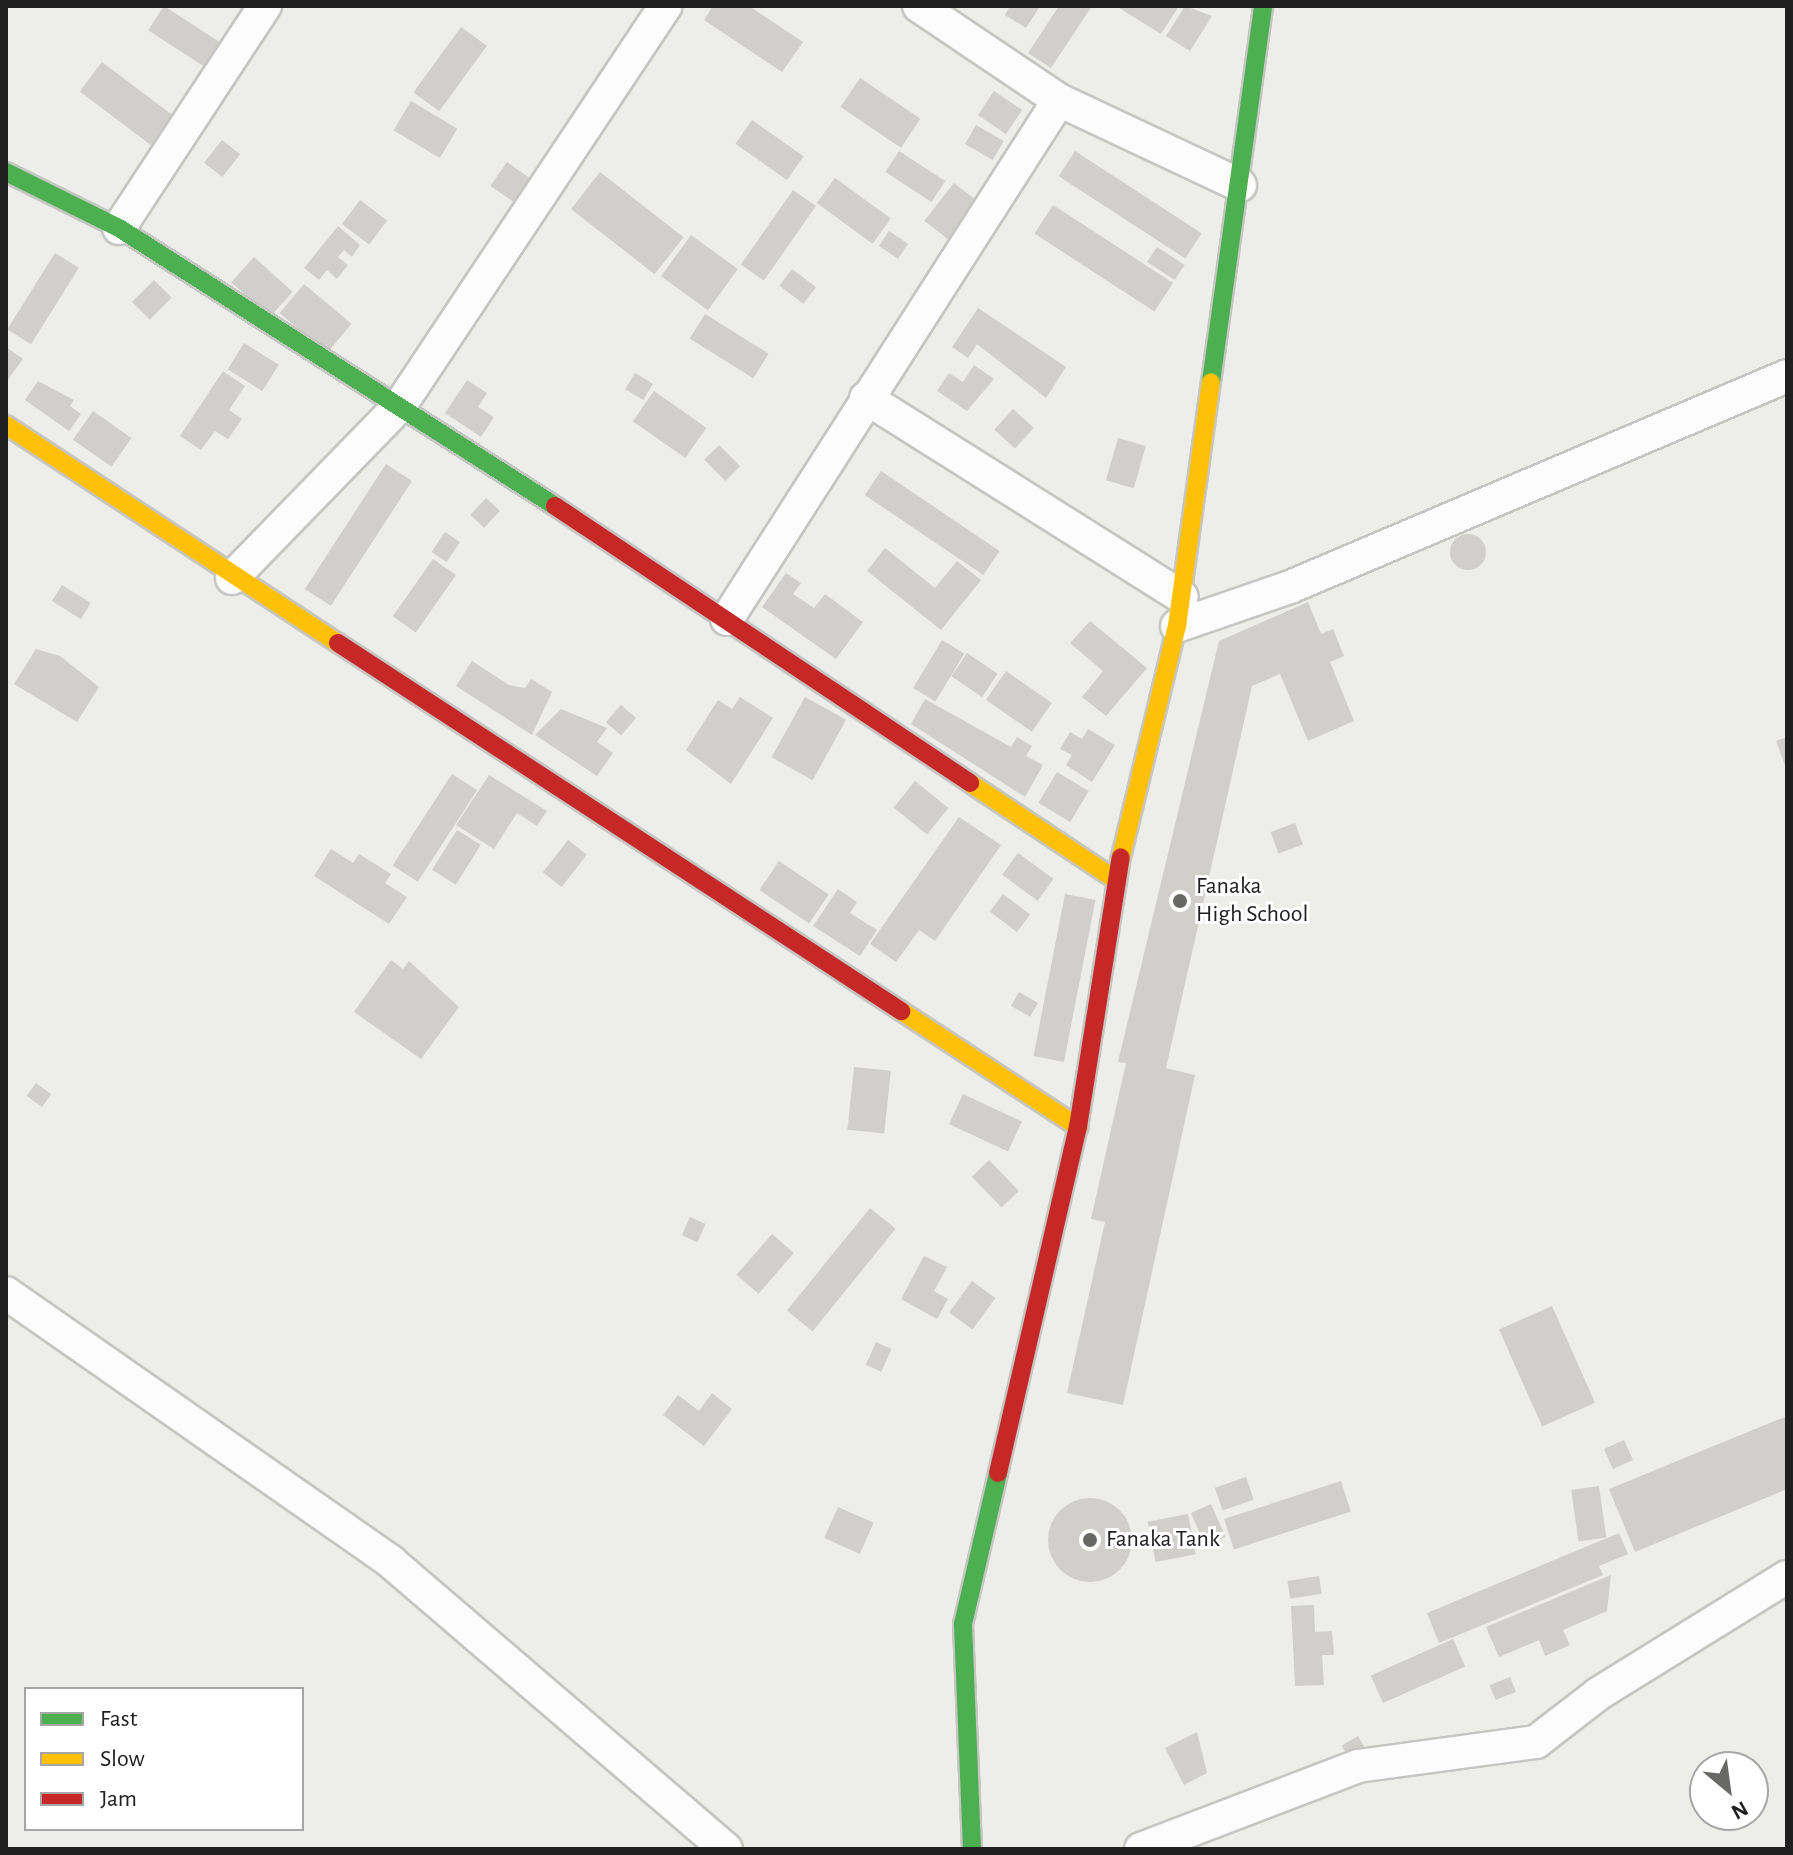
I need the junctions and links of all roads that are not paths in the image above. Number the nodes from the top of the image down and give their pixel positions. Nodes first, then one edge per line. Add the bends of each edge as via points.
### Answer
1 (265, 6) edge
2 (665, 6) edge
3 (919, 6) edge
4 (1263, 6) edge
5 (1059, 100) junction
6 (6, 172) edge
7 (1240, 185) junction
8 (119, 228) junction
9 (1787, 376) edge
10 (866, 398) junction
11 (401, 404) junction
12 (6, 425) edge
13 (232, 578) junction
14 (1180, 611) junction
15 (727, 619) junction
16 (1116, 880) junction
17 (1078, 1127) junction
18 (6, 1293) edge
19 (1787, 1577) edge
20 (726, 1849) edge
21 (972, 1849) edge
22 (1141, 1849) edge

1 - 8 street
2 - 11 street
3 - 5 street
4 - 7 street
5 - 7 street
5 - 10 street
6 - 8 street
7 - 14 street
8 - 11 street
9 - 14 street via 1290,587
10 - 14 street
10 - 15 street
11 - 13 street
11 - 15 street
12 - 13 street
13 - 17 street
14 - 16 street
15 - 16 street
16 - 17 street
17 - 21 street via 963,1624
18 - 20 street via 391,1562
19 - 22 street via 1598,1694 1536,1742 1358,1766

